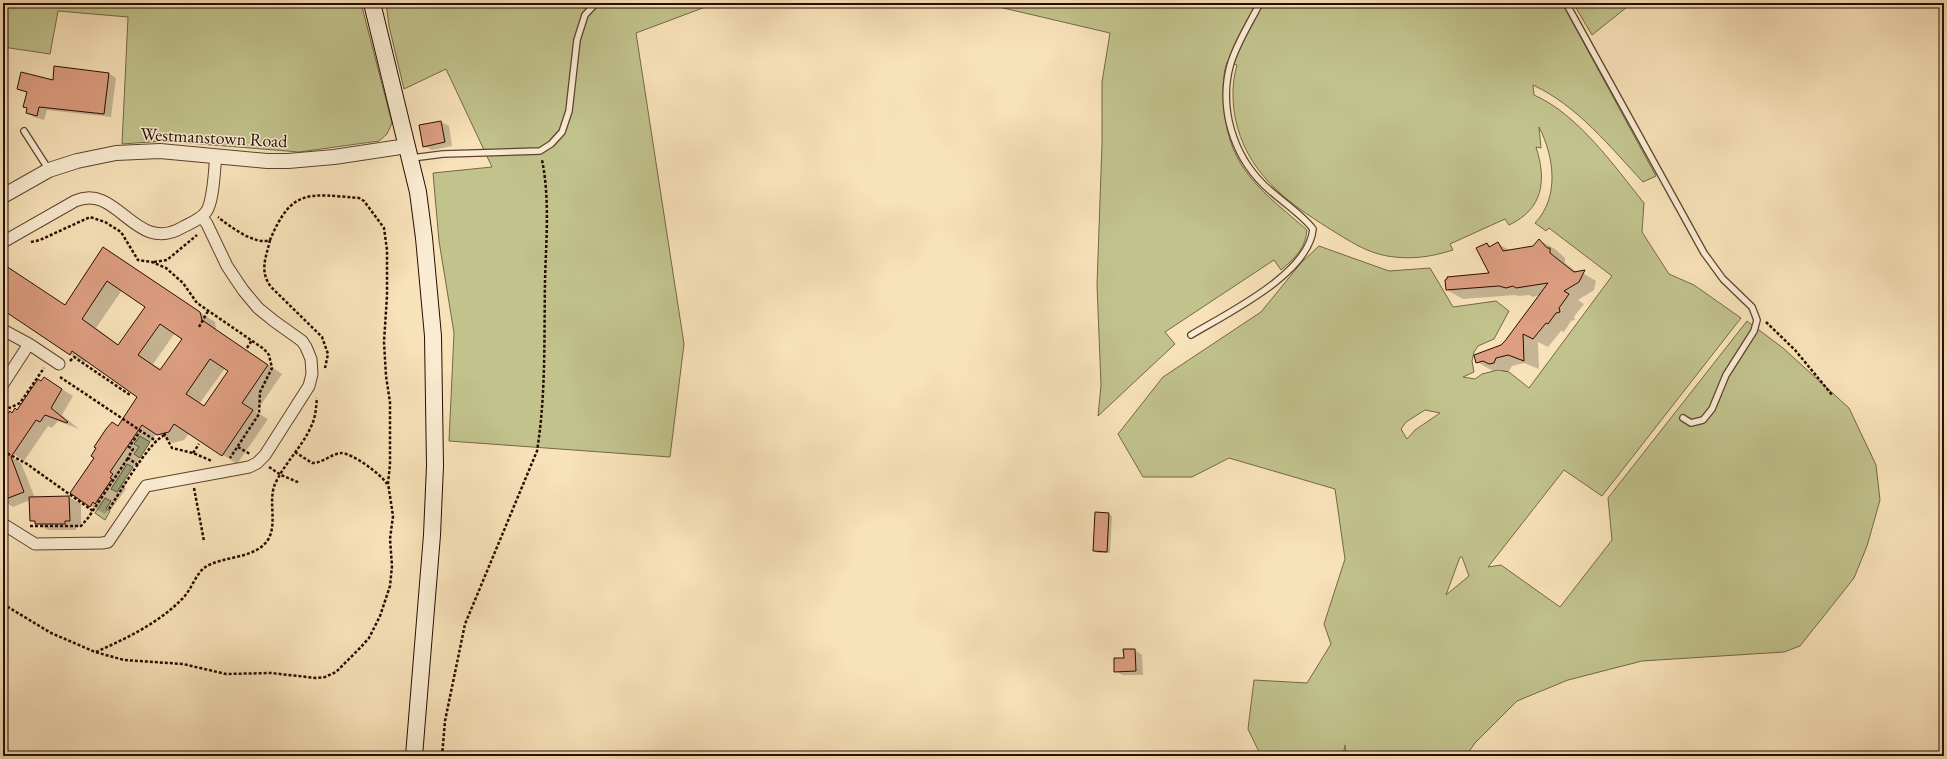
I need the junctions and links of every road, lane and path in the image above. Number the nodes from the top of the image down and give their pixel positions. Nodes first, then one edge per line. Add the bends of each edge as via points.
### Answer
1 (372, 3) edge
2 (596, 3) edge
3 (1260, 3) edge
4 (1566, 3) edge
5 (24, 131) dead end
6 (540, 151) junction
7 (408, 152) junction
8 (216, 156) junction
9 (49, 170) junction
10 (3, 196) edge
11 (205, 213) junction
12 (219, 218) junction
13 (208, 226) junction
14 (16, 234) junction
15 (3, 242) edge
16 (152, 262) junction
17 (1752, 308) junction
18 (208, 311) junction
19 (199, 327) dead end
20 (3, 330) edge
21 (1191, 336) dead end
22 (252, 340) junction
23 (29, 344) junction
24 (247, 348) dead end
25 (54, 366) joint
26 (60, 376) dead end
27 (3, 384) edge
28 (1833, 396) dead end
29 (3, 417) edge
30 (1683, 418) dead end
31 (140, 430) junction
32 (156, 441) junction
33 (199, 444) dead end
34 (3, 451) edge
35 (295, 452) dead end
36 (193, 453) junction
37 (128, 458) junction
38 (225, 461) dead end
39 (215, 462) dead end
40 (138, 465) junction
41 (192, 478) junction
42 (388, 486) junction
43 (109, 509) dead end
44 (93, 511) junction
45 (3, 524) edge
46 (24, 524) dead end
47 (204, 541) dead end
48 (3, 604) edge
49 (414, 756) edge
50 (442, 756) edge

1 - 7 main road
2 - 6 lane via 585,15 577,40 569,111 562,132
3 - 21 lane via 1230,65 1226,84 1229,122 1236,145 1250,168 1277,198 1308,223 1313,229 1312,236 1306,249 1277,282
4 - 17 lane via 1704,253 1723,279
5 - 9 lane
6 - 7 lane via 443,154
6 - 50 path via 546,190 542,422 537,451 465,624 445,721
7 - 8 street, Westmanstown Road via 295,161
7 - 49 main road via 418,192 433,336 435,458 432,535
8 - 9 street, Westmanstown Road via 160,151 131,152 96,156
8 - 11 street via 211,196
9 - 10 street, Westmanstown Road
11 - 12 path
11 - 13 street
11 - 14 street via 175,232 157,235 146,231 108,204 87,197 74,201
12 - 13 path
12 - 42 path via 256,241 264,243 270,240 285,210 303,198 318,195 359,198 384,228 388,296 384,342 390,402
13 - 16 path via 167,260
13 - 41 street via 226,266 243,290 258,308 296,336 306,347 311,359 312,374 300,403 257,463 249,467
14 - 15 street
14 - 16 path via 24,242 40,240 93,217 121,232 138,260
16 - 18 path via 177,276 197,303
17 - 28 path via 1795,350
17 - 30 lane via 1757,320 1754,331 1726,375 1712,409 1703,420 1691,423
18 - 19 path
18 - 22 path
20 - 23 street
22 - 24 path
22 - 38 path via 269,355 272,368 260,392 257,418 233,454
23 - 25 street
23 - 27 street
25 - 29 path via 45,366 20,403 9,408
26 - 31 path
31 - 32 path
31 - 37 path via 129,447 133,449
32 - 36 path via 164,434 172,448
32 - 40 path
33 - 36 path
34 - 44 path via 27,464
35 - 42 path via 312,463 340,453 345,454 376,471
36 - 39 path
37 - 40 path
37 - 44 path
40 - 43 path
41 - 45 street via 146,486 108,542 35,544
41 - 47 path
42 - 48 path via 393,505 390,586 369,638 350,660 336,672 325,677 270,673 226,674 182,664 139,662 112,657 62,639
44 - 46 path via 81,526

